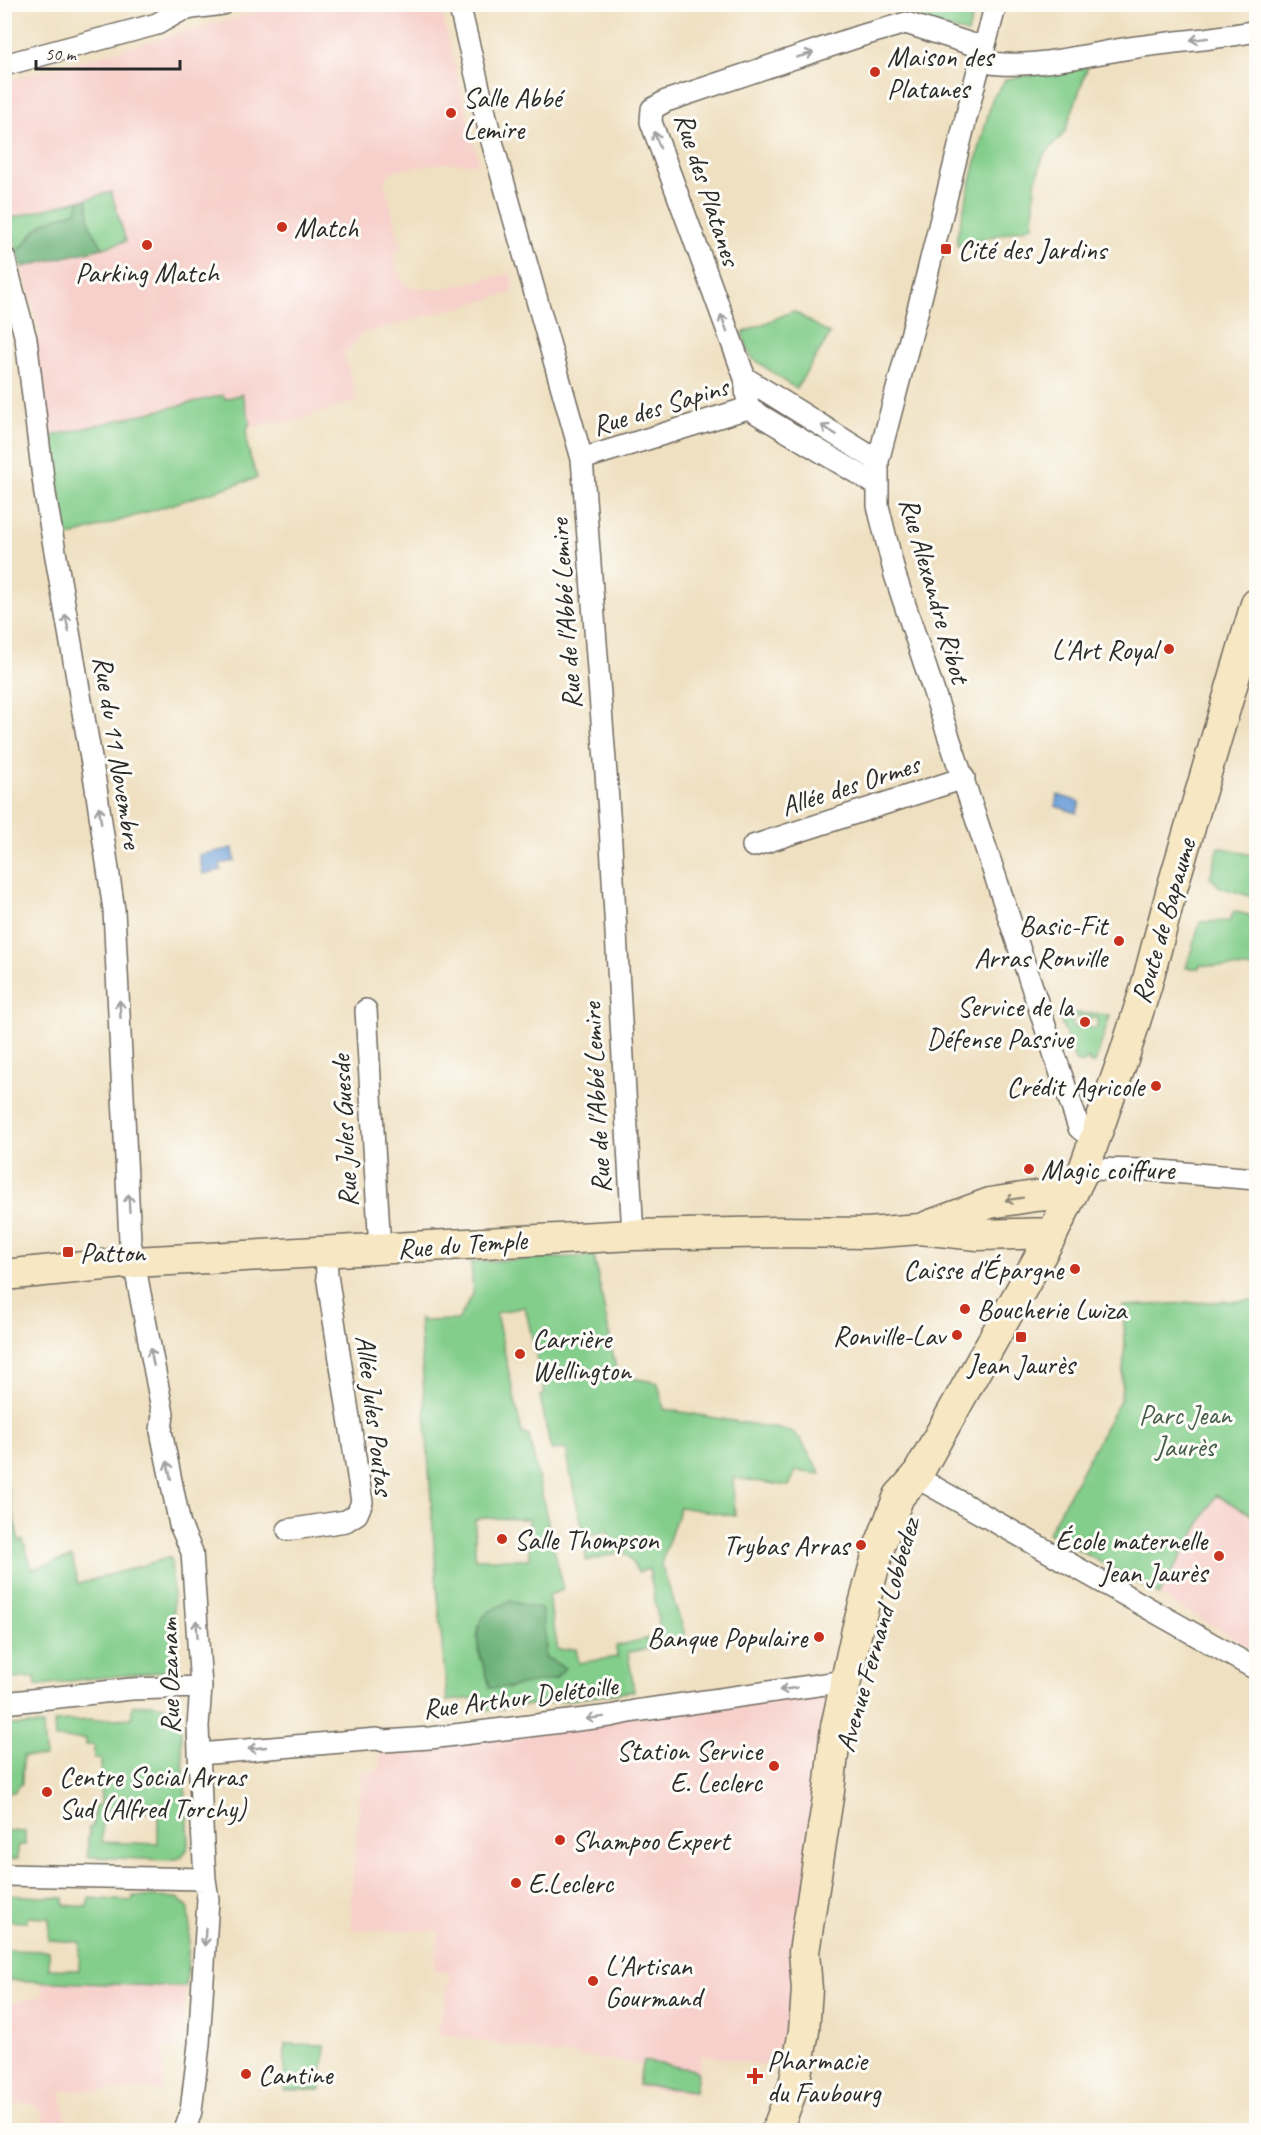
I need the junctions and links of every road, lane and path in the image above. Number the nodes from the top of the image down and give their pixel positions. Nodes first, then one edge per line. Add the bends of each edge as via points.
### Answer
1 (223, 4) edge
2 (459, 4) edge
3 (996, 4) edge
4 (1257, 31) edge
5 (982, 54) junction
6 (4, 65) edge
7 (4, 257) edge
8 (10, 302) edge
9 (745, 378) junction
10 (748, 408) junction
11 (582, 459) junction
12 (878, 460) junction
13 (877, 485) junction
14 (1257, 603) edge
15 (964, 778) junction
16 (753, 846) dead end
17 (366, 1010) dead end
18 (1094, 1140) junction
19 (1257, 1179) edge
20 (1078, 1181) junction
21 (920, 1229) junction
22 (1053, 1233) junction
23 (633, 1235) junction
24 (380, 1249) junction
25 (326, 1252) junction
26 (134, 1262) junction
27 (4, 1275) edge
28 (916, 1477) junction
29 (288, 1530) dead end
30 (1257, 1670) edge
31 (846, 1682) junction
32 (201, 1688) junction
33 (4, 1703) edge
34 (199, 1754) junction
35 (829, 1791) junction
36 (4, 1875) edge
37 (204, 1879) junction
38 (185, 2130) edge
39 (776, 2130) edge

1 - 6 street via 180,11 157,24
2 - 11 street, Rue de l'Abbé Lemire via 491,138
3 - 5 street, Rue Alexandre Ribot
4 -> 5 street via 1050,61 1007,64
9 -> 5 street, Rue des Platanes via 651,122 652,109 666,101 906,23 971,44
5 - 12 street, Rue Alexandre Ribot
7 - 8 street, Rue du 11 Novembre
26 -> 8 street, Rue du 11 Novembre via 114,910 45,494 26,339
9 - 10 street
12 -> 9 street, Rue des Sapins
10 - 11 street, Rue des Sapins
10 - 13 street, Rue des Sapins
11 - 23 street, Rue de l'Abbé Lemire via 610,826
12 - 13 street, Rue Alexandre Ribot
13 - 15 street, Rue Alexandre Ribot via 878,506 895,575
14 - 18 main road, Route de Bapaume via 1146,987
15 - 16 street, Allée des Ormes
15 - 18 street, Rue Alexandre Ribot via 1079,1128
17 - 24 street, Rue Jules Guesde
18 - 20 main road, Route de Bapaume
19 - 20 street via 1149,1170
20 -> 21 main road, Rue du Temple via 1035,1196 990,1203
20 - 22 main road, Route de Bapaume
21 - 22 main road, Rue du Temple via 978,1235
21 - 23 main road, Rue du Temple
22 - 28 main road, Avenue Fernand Lobbedez
23 - 24 main road, Rue du Temple
24 - 25 main road, Rue du Temple
25 - 26 main road, Rue du Temple
25 - 29 street, Allée Jules Poutas via 362,1502 357,1514 346,1521
26 - 27 main road, Rue du Temple
32 -> 26 street, Rue Ozanam via 192,1552 180,1525 161,1431 163,1414
28 - 30 street
28 - 31 main road, Avenue Fernand Lobbedez via 899,1496 880,1545
28 - 35 main road, Avenue Fernand Lobbedez via 914,1503 892,1568 849,1744
31 -> 34 street, Rue Arthur Delétoille via 430,1738
31 - 35 main road, Avenue Fernand Lobbedez
32 - 33 street via 131,1689
32 - 34 street, Rue Ozanam
34 - 37 street, Rue Ozanam
35 - 39 main road, Avenue Fernand Lobbedez via 804,1952 804,2031 794,2085
36 - 37 street
37 -> 38 street, Rue Ozanam via 208,1899 199,2044

